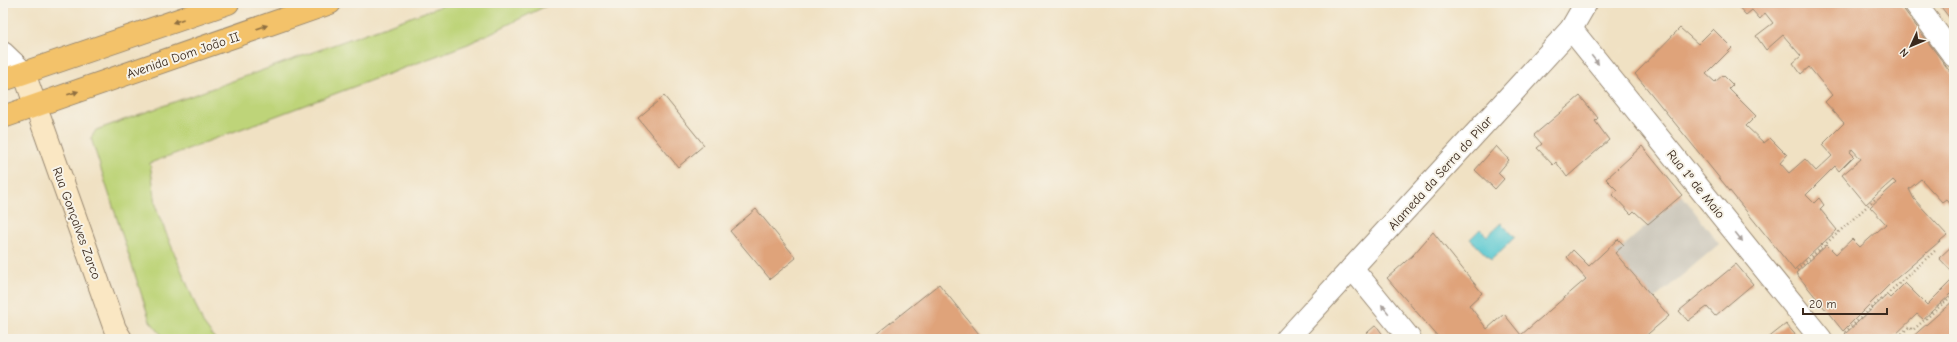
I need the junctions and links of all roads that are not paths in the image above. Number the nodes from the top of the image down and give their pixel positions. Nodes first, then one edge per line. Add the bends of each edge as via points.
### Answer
1 (228, 3) edge
2 (330, 3) edge
3 (1586, 3) edge
4 (1915, 3) edge
5 (1571, 30) junction
6 (3, 53) edge
7 (1954, 56) edge
8 (24, 73) junction
9 (3, 80) edge
10 (36, 105) junction
11 (3, 118) edge
12 (1352, 268) junction
13 (1831, 337) edge
14 (121, 339) edge
15 (1287, 339) edge
16 (1410, 339) edge

1 -> 8 main road
10 -> 2 main road, Avenida Dom João II
3 - 5 street, Alameda da Serra do Pilar
4 - 7 street
5 - 12 street, Alameda da Serra do Pilar
5 -> 13 street, Rua 1º de Maio via 1779,287
6 - 8 street
8 - 9 main road
8 - 10 main road, Rua Gonçalves Zarco
10 - 11 main road
10 - 14 main road, Rua Gonçalves Zarco via 115,329
12 - 15 street, Alameda da Serra do Pilar
16 -> 12 street

